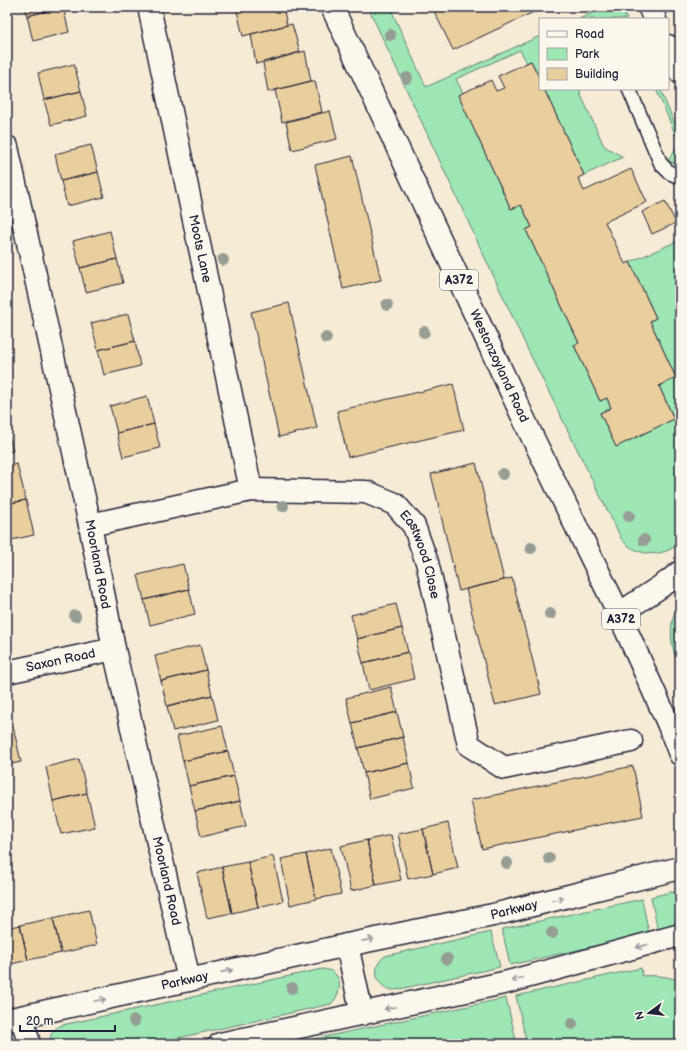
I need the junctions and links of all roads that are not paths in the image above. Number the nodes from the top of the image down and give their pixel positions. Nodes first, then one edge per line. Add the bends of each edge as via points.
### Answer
1 (149, 7) edge
2 (332, 7) edge
3 (649, 7) edge
4 (654, 18) edge
5 (669, 48) edge
6 (680, 72) edge
7 (629, 90) edge
8 (7, 147) edge
9 (680, 177) edge
10 (11, 181) edge
11 (251, 490) junction
12 (90, 525) junction
13 (680, 572) edge
14 (619, 614) junction
15 (114, 649) junction
16 (7, 672) edge
17 (631, 741) dead end
18 (680, 754) edge
19 (680, 868) edge
20 (680, 935) edge
21 (347, 944) junction
22 (189, 980) junction
23 (362, 1014) junction
24 (15, 1018) edge
25 (29, 1044) edge
26 (220, 1044) edge

1 - 11 street, Moots Lane
2 - 14 street, Westonzoyland Road / A372 via 529,430
3 - 4 street
5 - 6 street
7 - 9 lane via 661,164 670,173
8 - 10 street, Moorland Road
10 - 12 street, Moorland Road
11 - 12 street, Eastwood Close
11 - 17 street, Eastwood Close via 366,492 395,504 414,526 427,562 469,745 504,768
12 - 15 street, Moorland Road
13 - 14 street
14 - 18 street, Westonzoyland Road / A372
15 - 16 street, Saxon Road
15 - 22 street, Moorland Road
21 -> 19 street, Parkway via 493,915
20 -> 23 street via 508,982
22 -> 21 street, Parkway
21 - 23 street
24 -> 22 street, Parkway
23 - 26 street
24 - 25 street, Parkway

